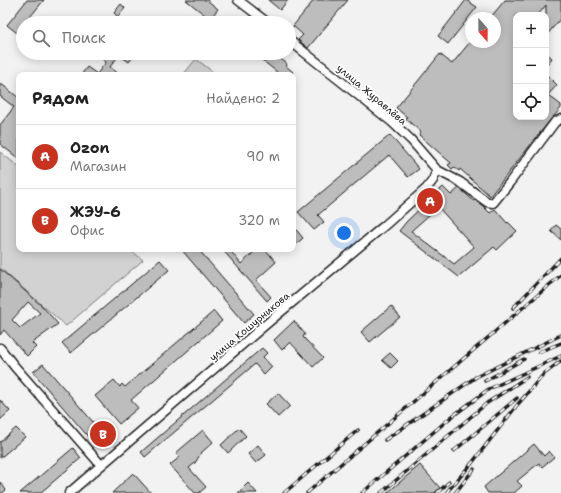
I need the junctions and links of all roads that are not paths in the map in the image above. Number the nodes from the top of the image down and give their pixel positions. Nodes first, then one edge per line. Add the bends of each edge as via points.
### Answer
1 (238, 0) edge
2 (259, 16) edge
3 (296, 46) edge
4 (561, 119) edge
5 (437, 170) junction
6 (0, 348) edge
7 (101, 464) junction
8 (69, 493) edge

1 - 2 street
3 - 5 street, улица Журавлёва via 392,122
4 - 5 street via 555,122 493,203 487,202 460,182
5 - 7 street, улица Кошурникова via 434,180 427,188
6 - 7 street
7 - 8 street, улица Кошурникова

